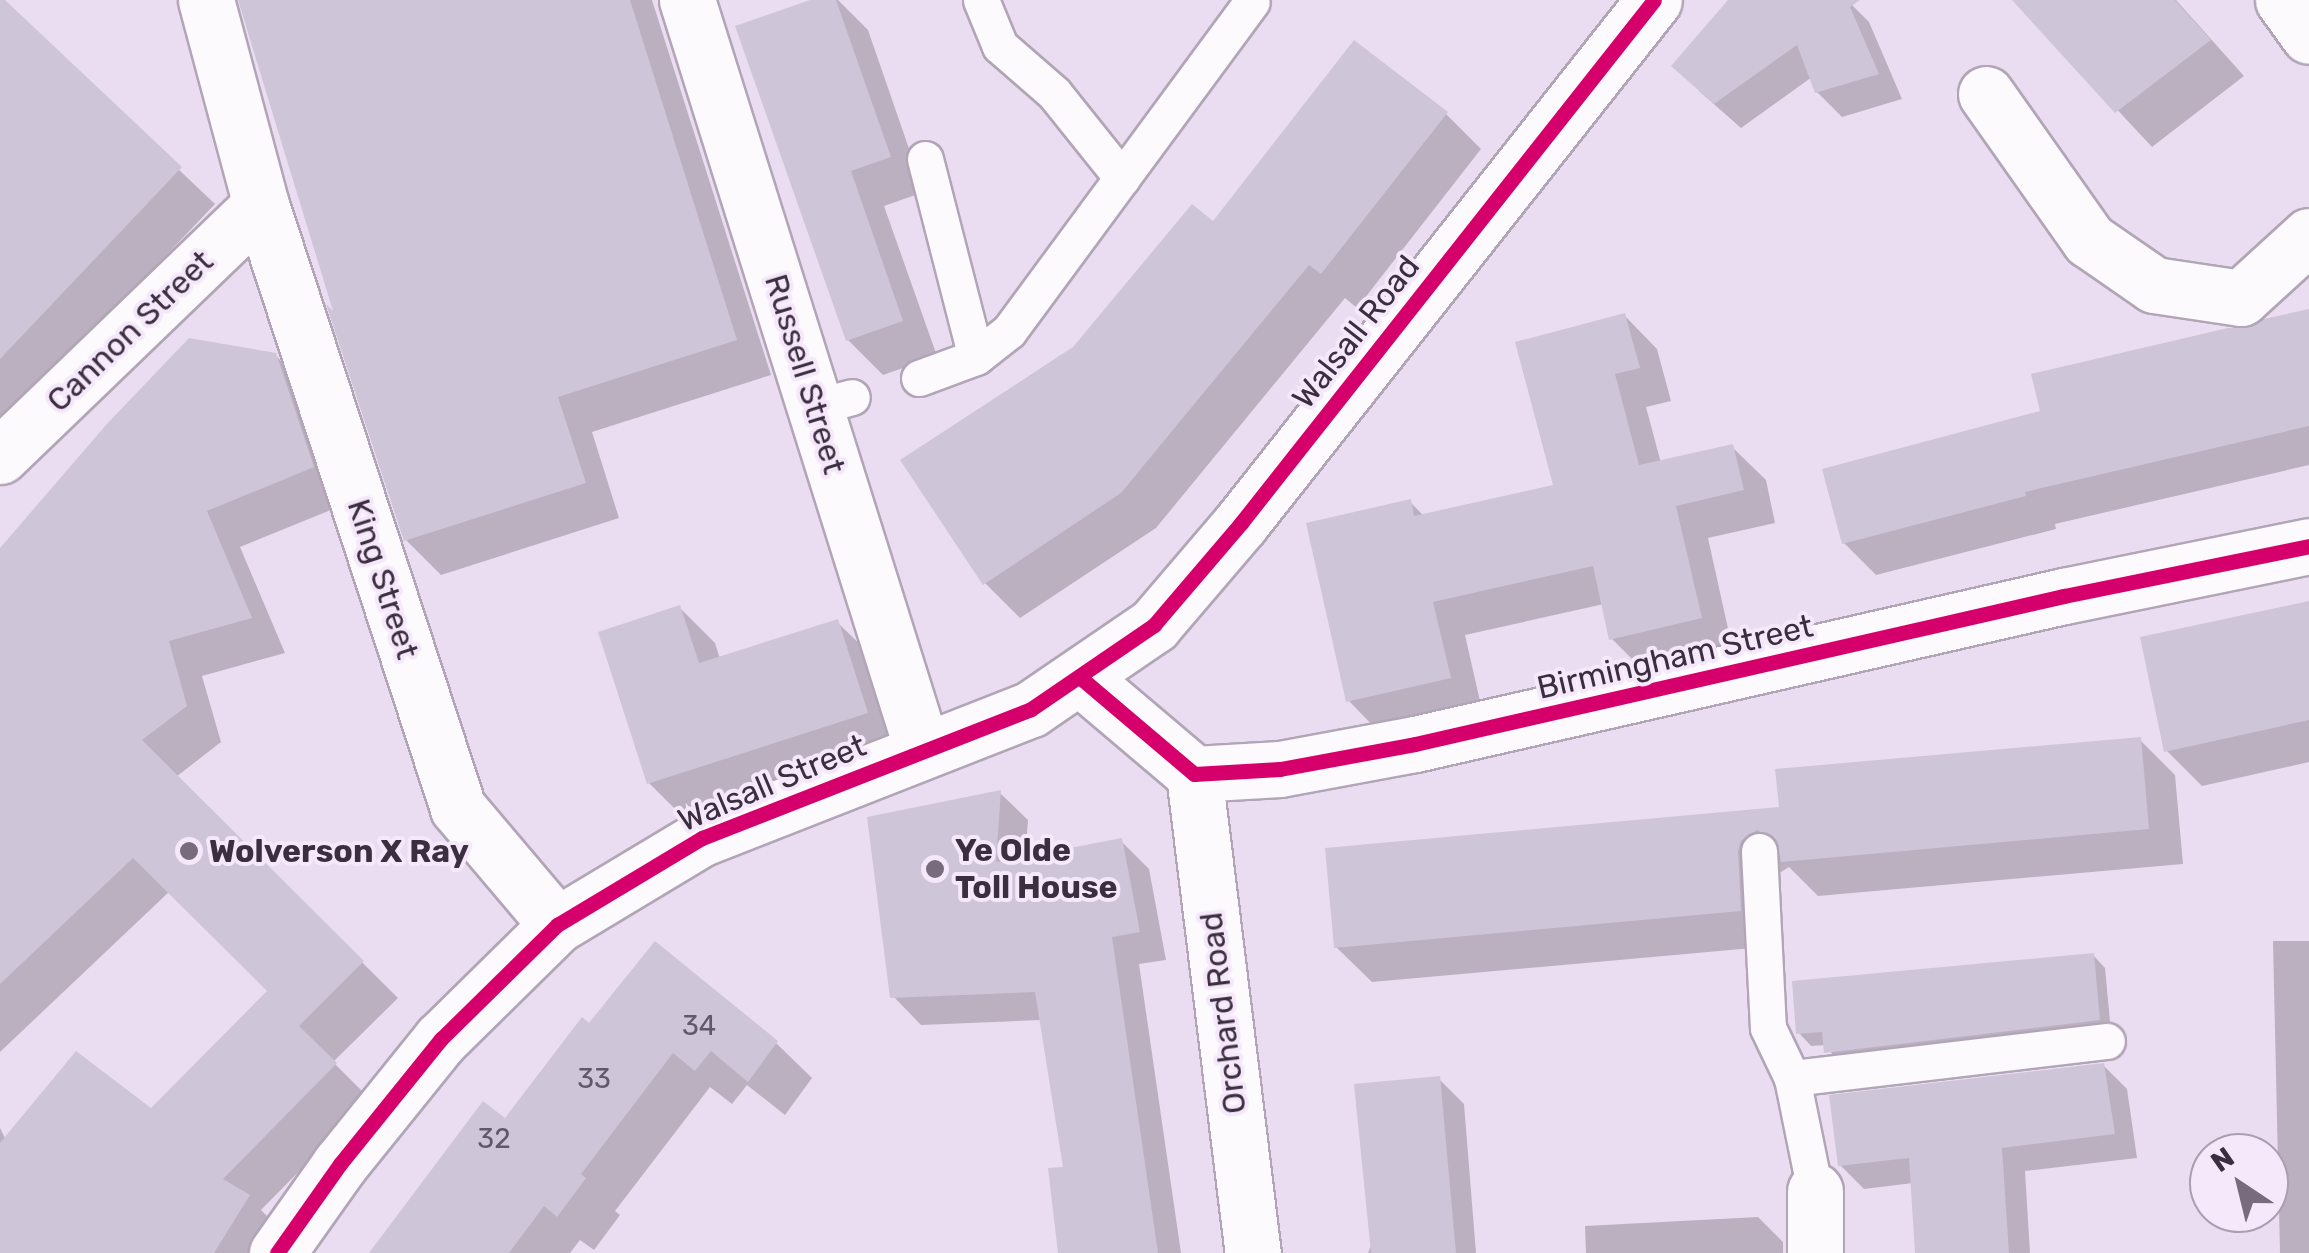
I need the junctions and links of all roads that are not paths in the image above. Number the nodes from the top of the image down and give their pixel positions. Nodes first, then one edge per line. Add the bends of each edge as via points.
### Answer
1 (206, 0) edge
2 (687, 0) edge
3 (981, 0) edge
4 (1654, 0) edge
5 (2282, 0) edge
6 (1252, 2) edge
7 (2309, 36) edge
8 (1986, 94) dead end
9 (925, 159) dead end
10 (1122, 178) junction
11 (261, 205) junction
12 (2309, 236) edge
13 (976, 356) junction
14 (919, 378) dead end
15 (0, 456) edge
16 (2309, 546) edge
17 (1082, 679) junction
18 (922, 749) junction
19 (1194, 774) junction
20 (1758, 851) dead end
21 (557, 925) junction
22 (2107, 1041) dead end
23 (1792, 1078) junction
24 (1815, 1191) joint
25 (277, 1253) edge
26 (1252, 1253) edge
27 (1815, 1253) edge

1 - 11 street, King Street
2 - 18 street, Russell Street via 834,402
3 - 10 lane via 1000,46 1054,93
4 - 17 street, Walsall Road via 1241,523 1154,626
5 - 7 street
6 - 10 lane
8 - 12 street via 2089,240 2154,285 2241,298
9 - 13 lane
10 - 13 lane via 1010,330
11 - 15 street, Cannon Street
11 - 21 street, King Street via 458,808
13 - 14 lane
16 - 19 street, Birmingham Street via 1416,744 1280,769
17 - 18 street, Walsall Street via 1031,709
17 - 19 street
18 - 21 street, Walsall Street via 702,838
19 - 26 street, Orchard Road
20 - 23 lane via 1768,1028
21 - 25 street, Walsall Street via 440,1039
22 - 23 lane
23 - 24 lane
24 - 27 street

